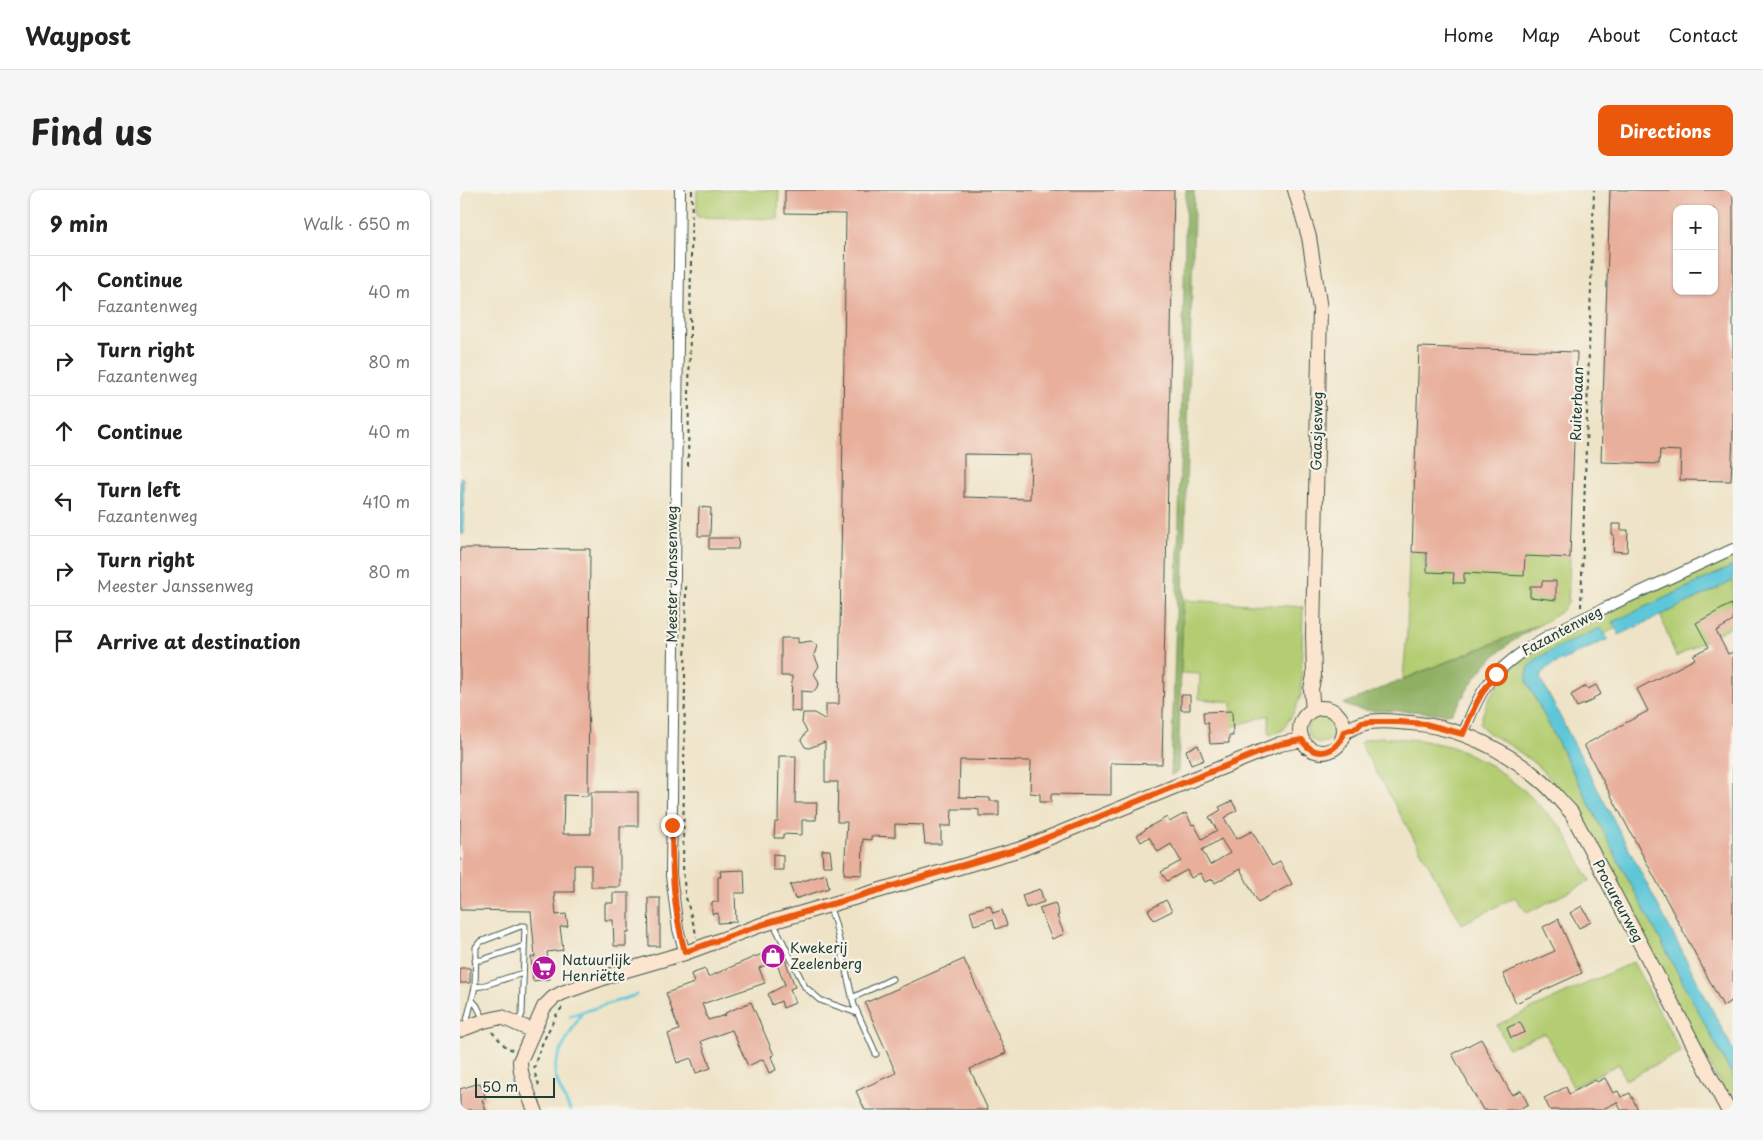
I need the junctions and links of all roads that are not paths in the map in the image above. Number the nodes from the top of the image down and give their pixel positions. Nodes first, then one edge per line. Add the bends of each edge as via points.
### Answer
1 (680, 190) edge
2 (1296, 190) edge
3 (1733, 549) edge
4 (1318, 708) junction
5 (1343, 726) junction
6 (1463, 734) junction
7 (1301, 735) junction
8 (828, 905) junction
9 (773, 921) junction
10 (524, 946) junction
11 (685, 952) junction
12 (475, 960) junction
13 (523, 973) junction
14 (892, 979) dead end
15 (475, 987) junction
16 (852, 998) junction
17 (472, 1000) junction
18 (857, 1013) junction
19 (518, 1024) junction
20 (487, 1026) junction
21 (465, 1028) edge
22 (532, 1031) junction
23 (876, 1054) dead end
24 (535, 1110) edge
25 (1728, 1110) edge

1 - 11 street, Meester Janssenweg via 672,875 678,929
2 - 4 main road, Gaasjesweg via 1310,237 1320,309 1314,624 1314,676 1320,690
3 - 6 street, Fazantenweg via 1580,619 1526,649 1484,688
4 - 5 main road via 1335,711
4 - 7 main road via 1304,717
5 - 6 main road via 1356,728 1362,723 1399,722 1425,724
5 - 7 main road via 1342,738 1327,751 1311,749
6 - 25 main road, Procureurweg via 1522,766 1571,812
7 - 8 main road via 1288,736 1280,744 1021,848
8 - 9 main road
8 - 16 lane
9 - 11 main road
9 - 18 lane via 805,987 820,1000
10 - 12 lane
10 - 12 lane via 524,926 521,926 480,942 476,947
10 - 13 lane
11 - 22 main road via 562,993 544,1007
12 - 15 lane
13 - 15 lane
13 - 19 lane via 522,1014
14 - 16 lane
15 - 17 lane
16 - 18 lane
17 - 20 lane
17 - 21 lane
18 - 23 lane
19 - 20 main road via 502,1017
19 - 22 main road
20 - 21 main road
22 - 24 main road via 520,1067

